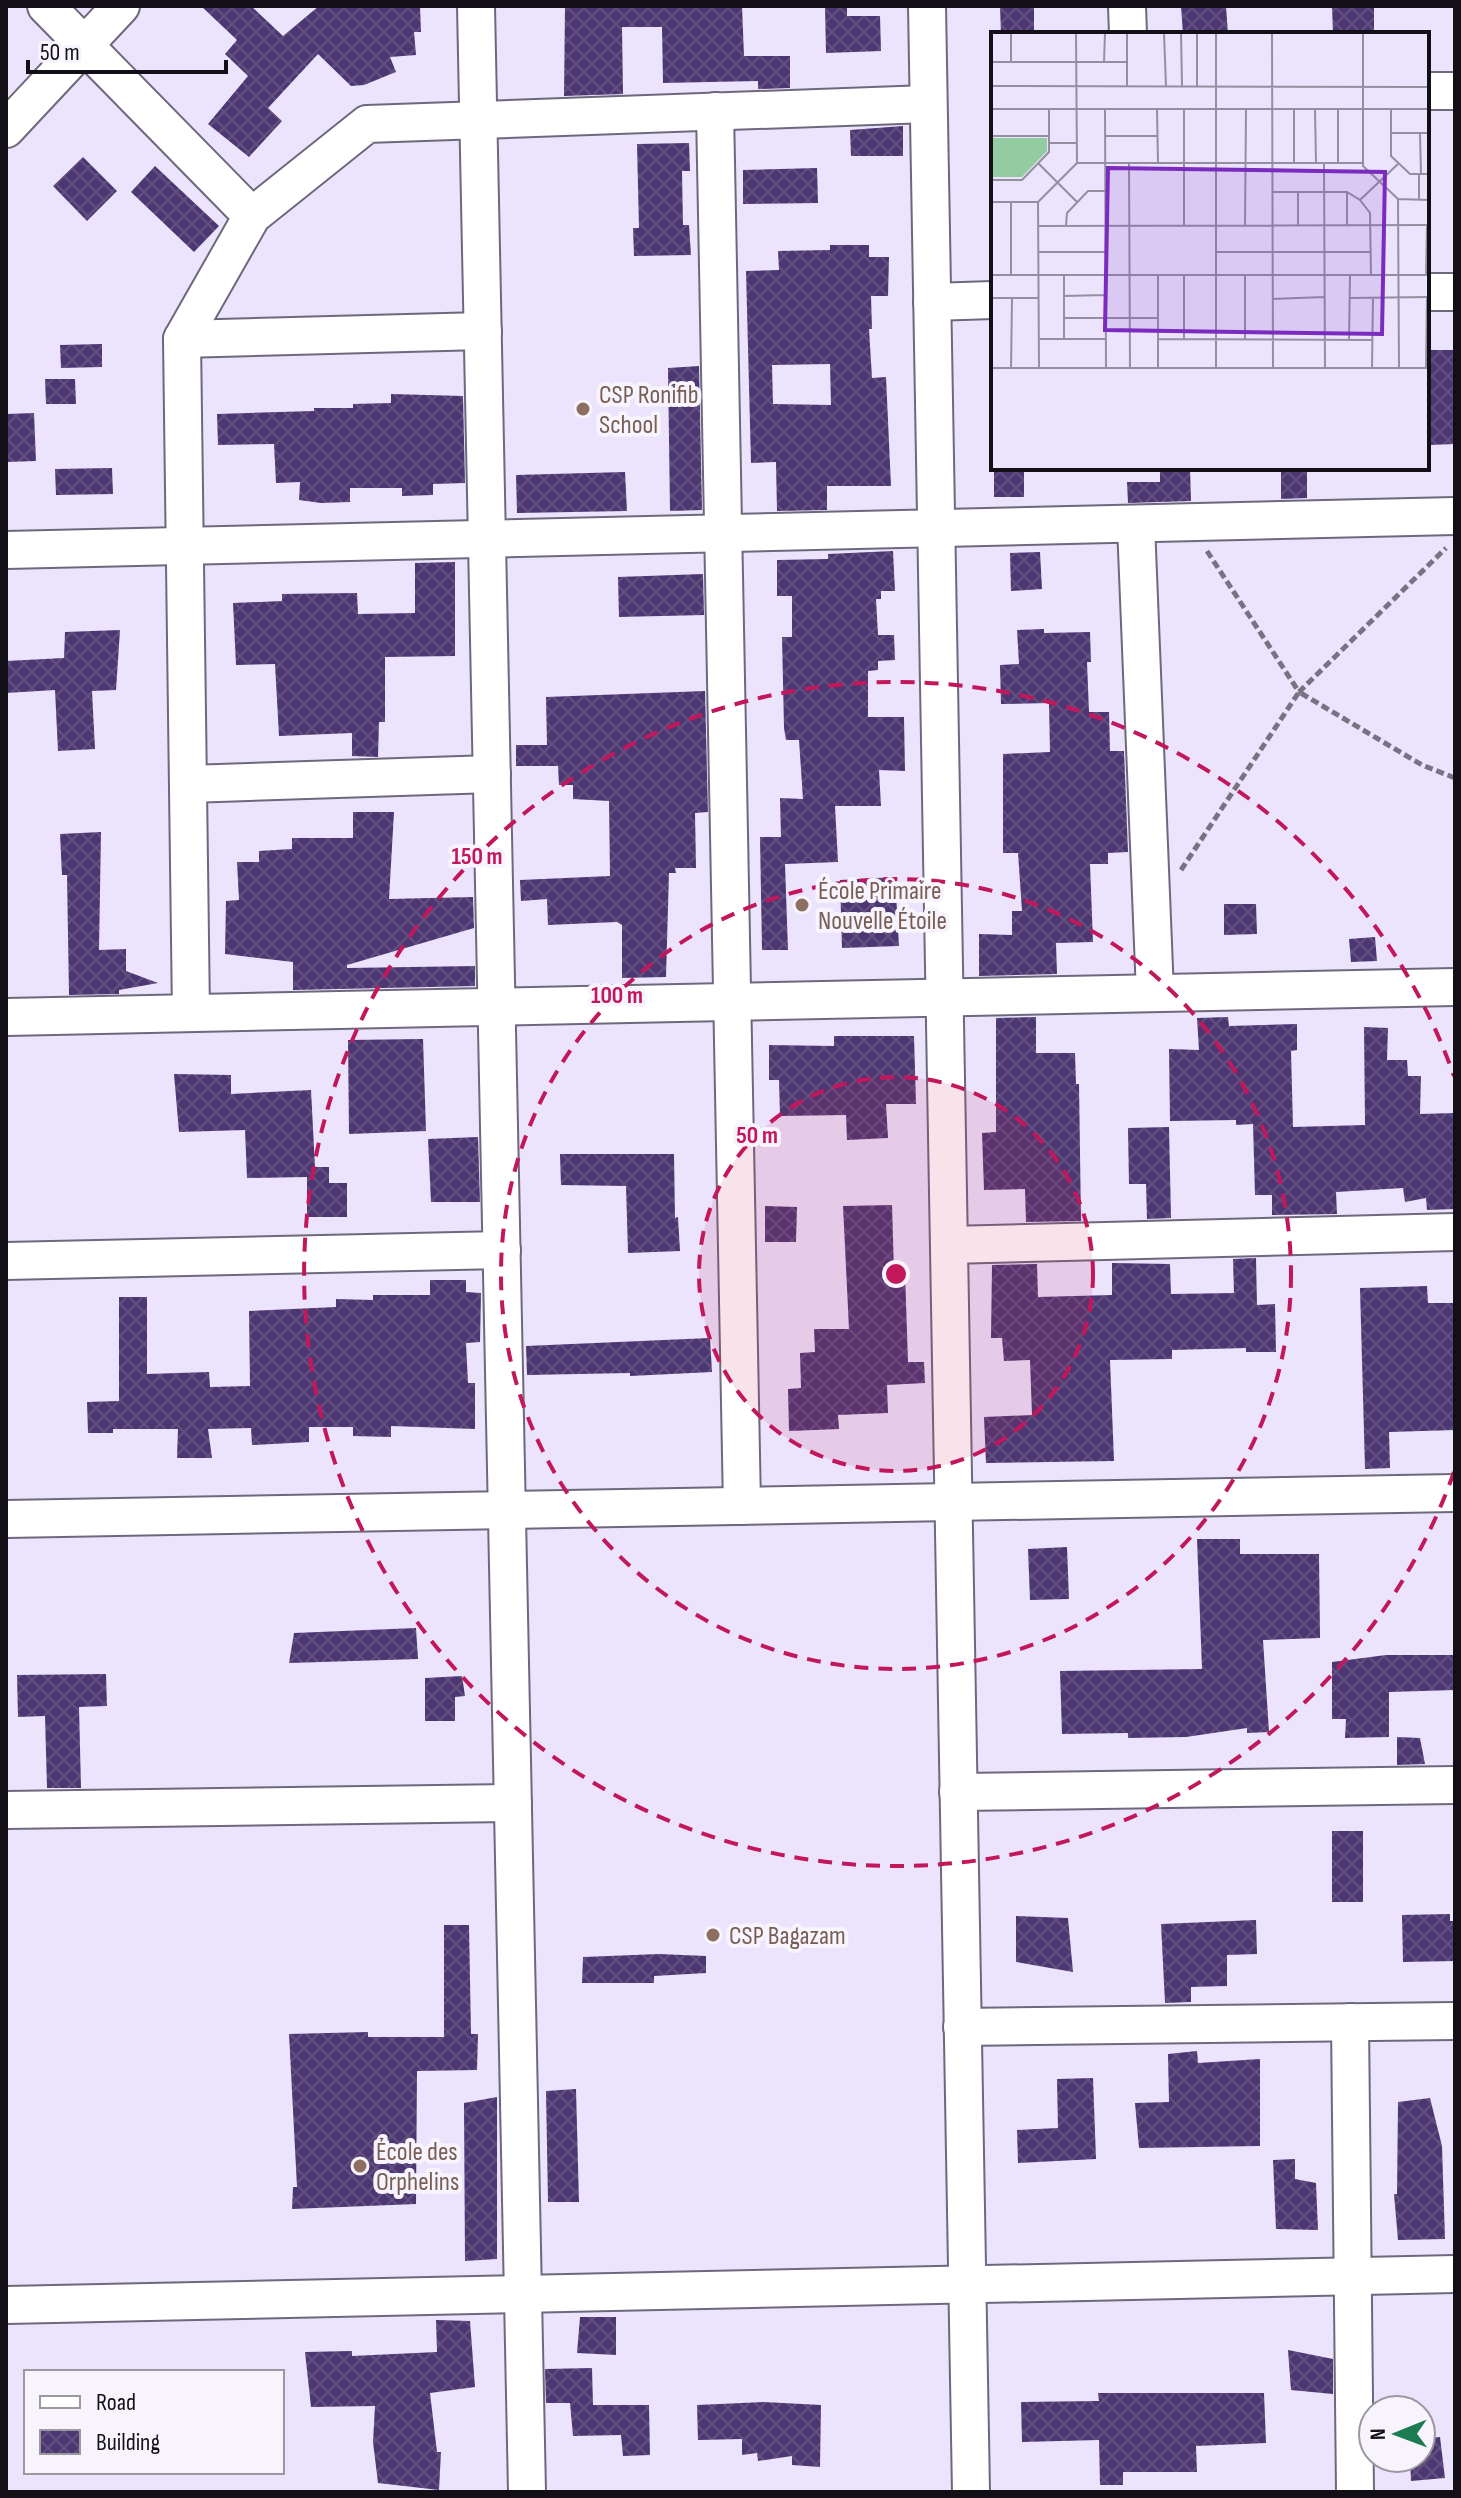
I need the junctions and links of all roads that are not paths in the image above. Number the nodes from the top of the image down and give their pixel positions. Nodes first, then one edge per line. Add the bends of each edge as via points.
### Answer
1 (46, 6) edge
2 (121, 6) edge
3 (476, 6) edge
4 (927, 6) edge
5 (1127, 6) edge
6 (1128, 32) edge
7 (85, 45) junction
8 (1429, 91) edge
9 (1455, 91) edge
10 (928, 104) junction
11 (715, 111) junction
12 (479, 120) junction
13 (6, 129) edge
14 (252, 216) junction
15 (1429, 292) edge
16 (1455, 292) edge
17 (991, 300) edge
18 (932, 302) junction
19 (483, 331) junction
20 (182, 339) junction
21 (1455, 516) edge
22 (1136, 525) junction
23 (936, 526) junction
24 (723, 531) junction
25 (487, 540) junction
26 (185, 546) junction
27 (6, 550) edge
28 (492, 774) junction
29 (188, 784) junction
30 (1455, 987) edge
31 (1155, 993) junction
32 (944, 998) junction
33 (732, 1002) junction
34 (496, 1007) junction
35 (191, 1013) junction
36 (6, 1017) edge
37 (1455, 1232) edge
38 (949, 1245) junction
39 (502, 1250) junction
40 (6, 1261) edge
41 (1455, 1493) edge
42 (953, 1503) junction
43 (742, 1506) junction
44 (507, 1510) junction
45 (6, 1519) edge
46 (1455, 1785) edge
47 (958, 1792) junction
48 (513, 1803) junction
49 (6, 1810) edge
50 (1455, 2021) edge
51 (1350, 2022) junction
52 (962, 2027) junction
53 (1455, 2274) edge
54 (1353, 2276) junction
55 (967, 2285) junction
56 (522, 2294) junction
57 (6, 2305) edge
58 (527, 2492) edge
59 (971, 2492) edge
60 (1355, 2492) edge

1 - 7 street
2 - 7 street
3 - 12 street
4 - 10 street
5 - 6 street
7 - 13 street
7 - 14 street
8 - 9 street
10 - 11 street
10 - 18 street
11 - 12 street
11 - 24 street
12 - 14 street via 367,124
12 - 19 street
14 - 20 street
15 - 16 street
17 - 18 street
18 - 23 street
19 - 20 street
19 - 25 street
20 - 26 street
21 - 22 street
22 - 23 street
22 - 31 street
23 - 24 street
23 - 32 street
24 - 25 street
24 - 33 street
25 - 26 street
25 - 28 street
26 - 27 street
26 - 29 street
28 - 29 street
28 - 34 street
29 - 35 street
30 - 31 street
31 - 32 street
32 - 33 street
32 - 38 street
33 - 34 street
33 - 43 street
34 - 35 street
34 - 39 street
35 - 36 street
37 - 38 street
38 - 42 street
39 - 40 street
39 - 44 street
41 - 42 street
42 - 43 street
42 - 47 street
43 - 44 street
44 - 45 street
44 - 48 street
46 - 47 street
47 - 52 street
48 - 49 street
48 - 56 street
50 - 51 street
51 - 52 street
51 - 54 street
52 - 55 street
53 - 54 street
54 - 55 street
54 - 60 street
55 - 56 street
55 - 59 street
56 - 57 street
56 - 58 street

